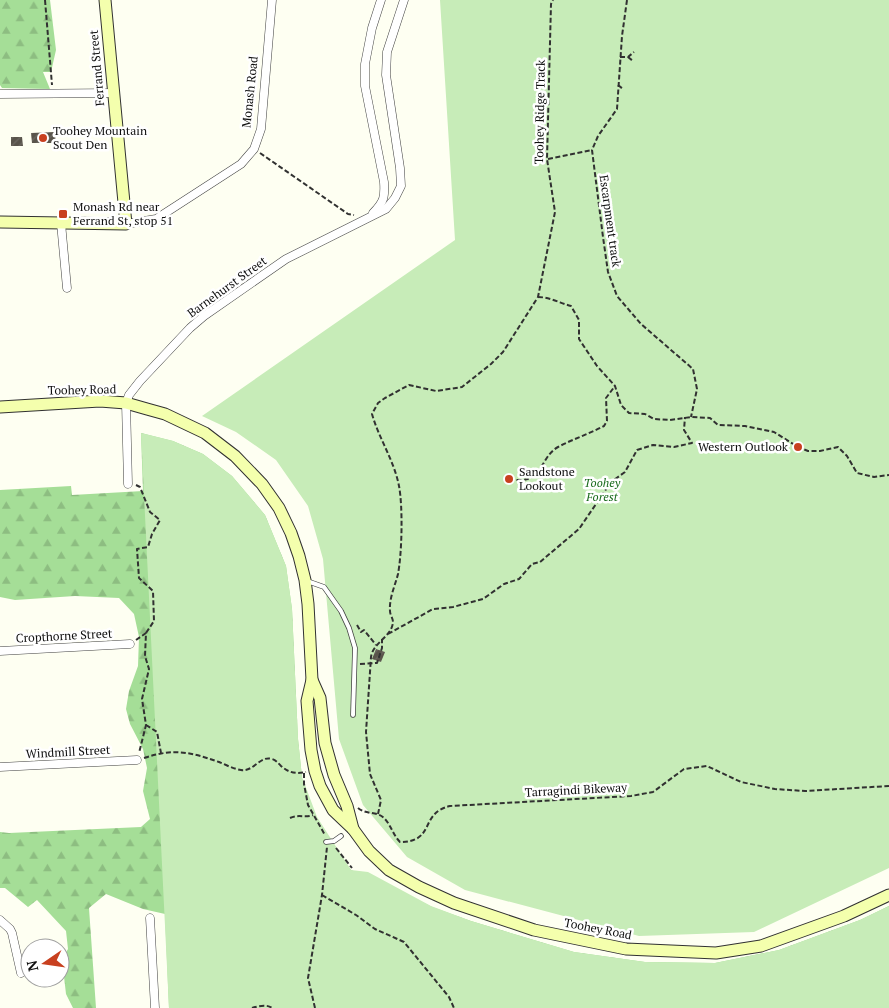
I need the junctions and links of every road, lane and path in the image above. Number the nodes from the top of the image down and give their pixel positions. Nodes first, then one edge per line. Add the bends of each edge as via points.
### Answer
1 (45, 0) edge
2 (105, 0) edge
3 (272, 0) edge
4 (381, 0) edge
5 (404, 0) edge
6 (553, 0) edge
7 (627, 0) edge
8 (634, 52) dead end
9 (620, 57) junction
10 (628, 57) junction
11 (633, 62) dead end
12 (618, 85) junction
13 (623, 89) dead end
14 (113, 93) junction
15 (0, 94) edge
16 (53, 94) junction
17 (254, 149) junction
18 (592, 150) junction
19 (547, 159) junction
20 (366, 219) junction
21 (0, 222) edge
22 (61, 223) junction
23 (126, 224) junction
24 (67, 288) dead end
25 (538, 297) junction
26 (615, 386) junction
27 (126, 403) junction
28 (0, 406) edge
29 (690, 416) junction
30 (685, 417) junction
31 (889, 475) edge
32 (510, 479) dead end
33 (128, 481) joint
34 (305, 580) junction
35 (357, 625) dead end
36 (360, 632) junction
37 (146, 633) junction
38 (359, 635) dead end
39 (386, 635) junction
40 (382, 639) junction
41 (380, 642) junction
42 (130, 644) joint
43 (376, 645) junction
44 (383, 646) junction
45 (0, 651) edge
46 (371, 663) junction
47 (367, 664) dead end
48 (312, 680) junction
49 (353, 715) dead end
50 (146, 725) junction
51 (161, 753) junction
52 (137, 760) junction
53 (0, 767) edge
54 (308, 772) dead end
55 (304, 773) junction
56 (889, 786) edge
57 (356, 806) dead end
58 (378, 814) junction
59 (314, 815) junction
60 (290, 818) dead end
61 (353, 829) junction
62 (341, 836) dead end
63 (326, 842) junction
64 (334, 846) dead end
65 (352, 868) dead end
66 (322, 895) junction
67 (889, 895) edge
68 (150, 918) dead end
69 (0, 920) edge
70 (20, 969) edge
71 (155, 1008) edge
72 (252, 1008) edge
73 (272, 1008) edge
74 (315, 1008) edge
75 (454, 1008) edge

1 - 16 path
2 - 14 main road, Ferrand Street
3 - 17 street, Monash Road via 262,130
4 - 20 street, Barnehurst Street via 364,64 365,86 385,194 380,205
5 - 20 street, Barnehurst Street via 387,52 386,75 401,186 386,209
6 - 19 path, Toohey Ridge Track
7 - 9 path
8 - 10 path
9 - 10 path
9 - 12 path
10 - 11 path
12 - 13 path
12 - 18 path via 617,109
14 - 16 street
14 - 23 main road, Ferrand Street
15 - 16 street
17 - 20 path via 348,214
17 - 23 street, Monash Road via 241,164 156,219
18 - 19 path
18 - 29 path, Escarpment track via 608,272 617,296 641,324 693,369 697,389
19 - 25 path, Toohey Ridge Track via 555,212
20 - 27 street, Barnehurst Street via 286,259 204,316 140,381
21 - 22 main road, Monash Road
22 - 23 main road, Monash Road
22 - 24 street
25 - 26 path via 571,306 579,320 579,339
25 - 39 path, Toohey Ridge Track via 503,352 462,388 436,391 410,385 384,398 372,414 376,430 388,452 400,495 398,574 390,610 392,622
26 - 30 path via 621,405 629,413 645,414 654,419
26 - 32 path via 606,398 607,421 604,426 556,448 533,476 523,480
27 - 28 main road, Toohey Road via 100,401
27 - 33 street
27 - 34 main road, Toohey Road via 165,414 205,433 235,456 262,484 279,508
29 - 30 path
29 - 31 path via 710,418 718,425 774,432 808,451 838,447 857,473 874,477
30 - 39 path via 684,430 692,443 674,447 653,445 637,450 625,472 611,482 579,529 540,562 532,564 520,579 504,584 483,599 433,609
33 - 37 path via 140,487 150,512 160,520 148,547 137,549 140,578 153,591 154,621
34 - 48 main road, Toohey Road
34 - 49 lane via 324,587 349,628 355,648
35 - 36 path
36 - 38 path via 362,634
36 - 43 path via 364,630
37 - 42 path
37 - 50 path via 145,656 149,669 142,699
39 - 40 path
40 - 41 path
40 - 44 path
41 - 43 path
41 - 44 path
42 - 45 street, Cropthorne Street
43 - 46 path via 372,650
44 - 46 path via 377,663
46 - 47 path
46 - 58 path via 366,732 370,774 381,800
48 - 61 main road, Toohey Road via 320,698 325,743
48 - 61 main road, Toohey Road via 307,701 315,771 333,810
50 - 51 path via 158,732
50 - 52 path
51 - 52 path
51 - 55 path via 193,753 241,770 251,769 263,759 270,758 289,772
52 - 53 street, Windmill Street
54 - 55 path
55 - 59 path via 306,795
56 - 58 path, Tarragindi Bikeway via 805,791 775,789 741,782 716,769 701,766 684,769 653,792 631,796 442,808 430,819 423,835 409,842 400,842
57 - 58 path via 365,813
59 - 60 path
59 - 63 path
61 - 67 main road, Toohey Road via 389,870 454,903 534,930 626,950 716,953 761,946 844,916
62 - 63 lane
63 - 66 path via 328,850
64 - 65 path
66 - 74 path via 308,978
66 - 75 path via 375,929 404,942 449,997
68 - 71 street
69 - 70 street via 12,933
72 - 73 path

